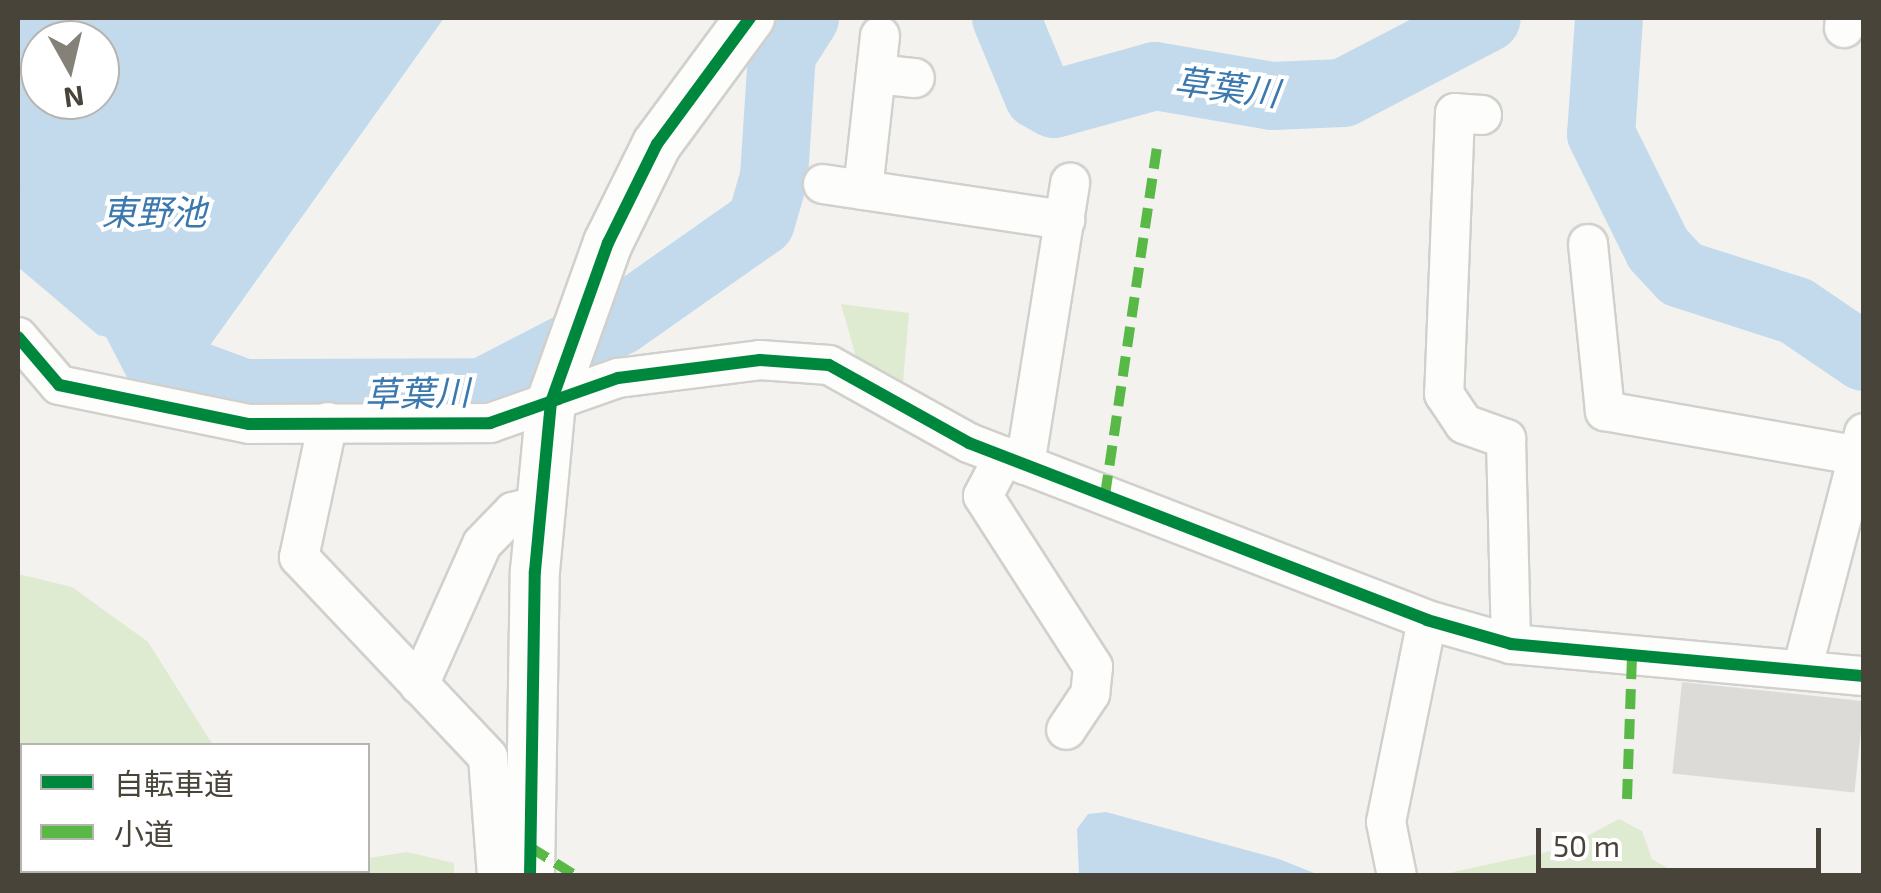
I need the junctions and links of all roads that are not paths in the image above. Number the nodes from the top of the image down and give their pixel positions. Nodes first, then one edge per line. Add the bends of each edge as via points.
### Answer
1 (750, 18) edge
2 (880, 36) dead end
3 (876, 74) junction
4 (915, 78) dead end
5 (1482, 115) dead end
6 (823, 184) dead end
7 (862, 190) junction
8 (1588, 244) dead end
9 (18, 337) edge
10 (552, 402) junction
11 (328, 422) junction
12 (1859, 444) edge
13 (1015, 460) junction
14 (542, 505) junction
15 (1427, 620) junction
16 (1510, 644) junction
17 (1802, 670) junction
18 (1864, 676) edge
19 (419, 685) junction
20 (1066, 730) dead end
21 (497, 876) edge
22 (530, 876) edge
23 (1397, 876) edge

1 - 10 street via 658,144 608,243
2 - 3 street
3 - 4 street
3 - 7 street
5 - 16 street via 1455,114 1429,281 1449,412 1506,440
6 - 7 street
7 - 13 street via 1068,201
8 - 12 street via 1605,411
9 - 11 street via 60,385 249,424
10 - 11 street via 490,423
10 - 13 street via 618,378 760,360 829,365
10 - 14 street
11 - 19 street via 300,557
12 - 17 street
13 - 15 street
13 - 20 street via 983,496 1093,666 1090,694
14 - 19 street via 512,512 482,544
14 - 22 street
15 - 16 street
15 - 23 street via 1386,822
16 - 17 street
17 - 18 street
19 - 21 street via 488,757

